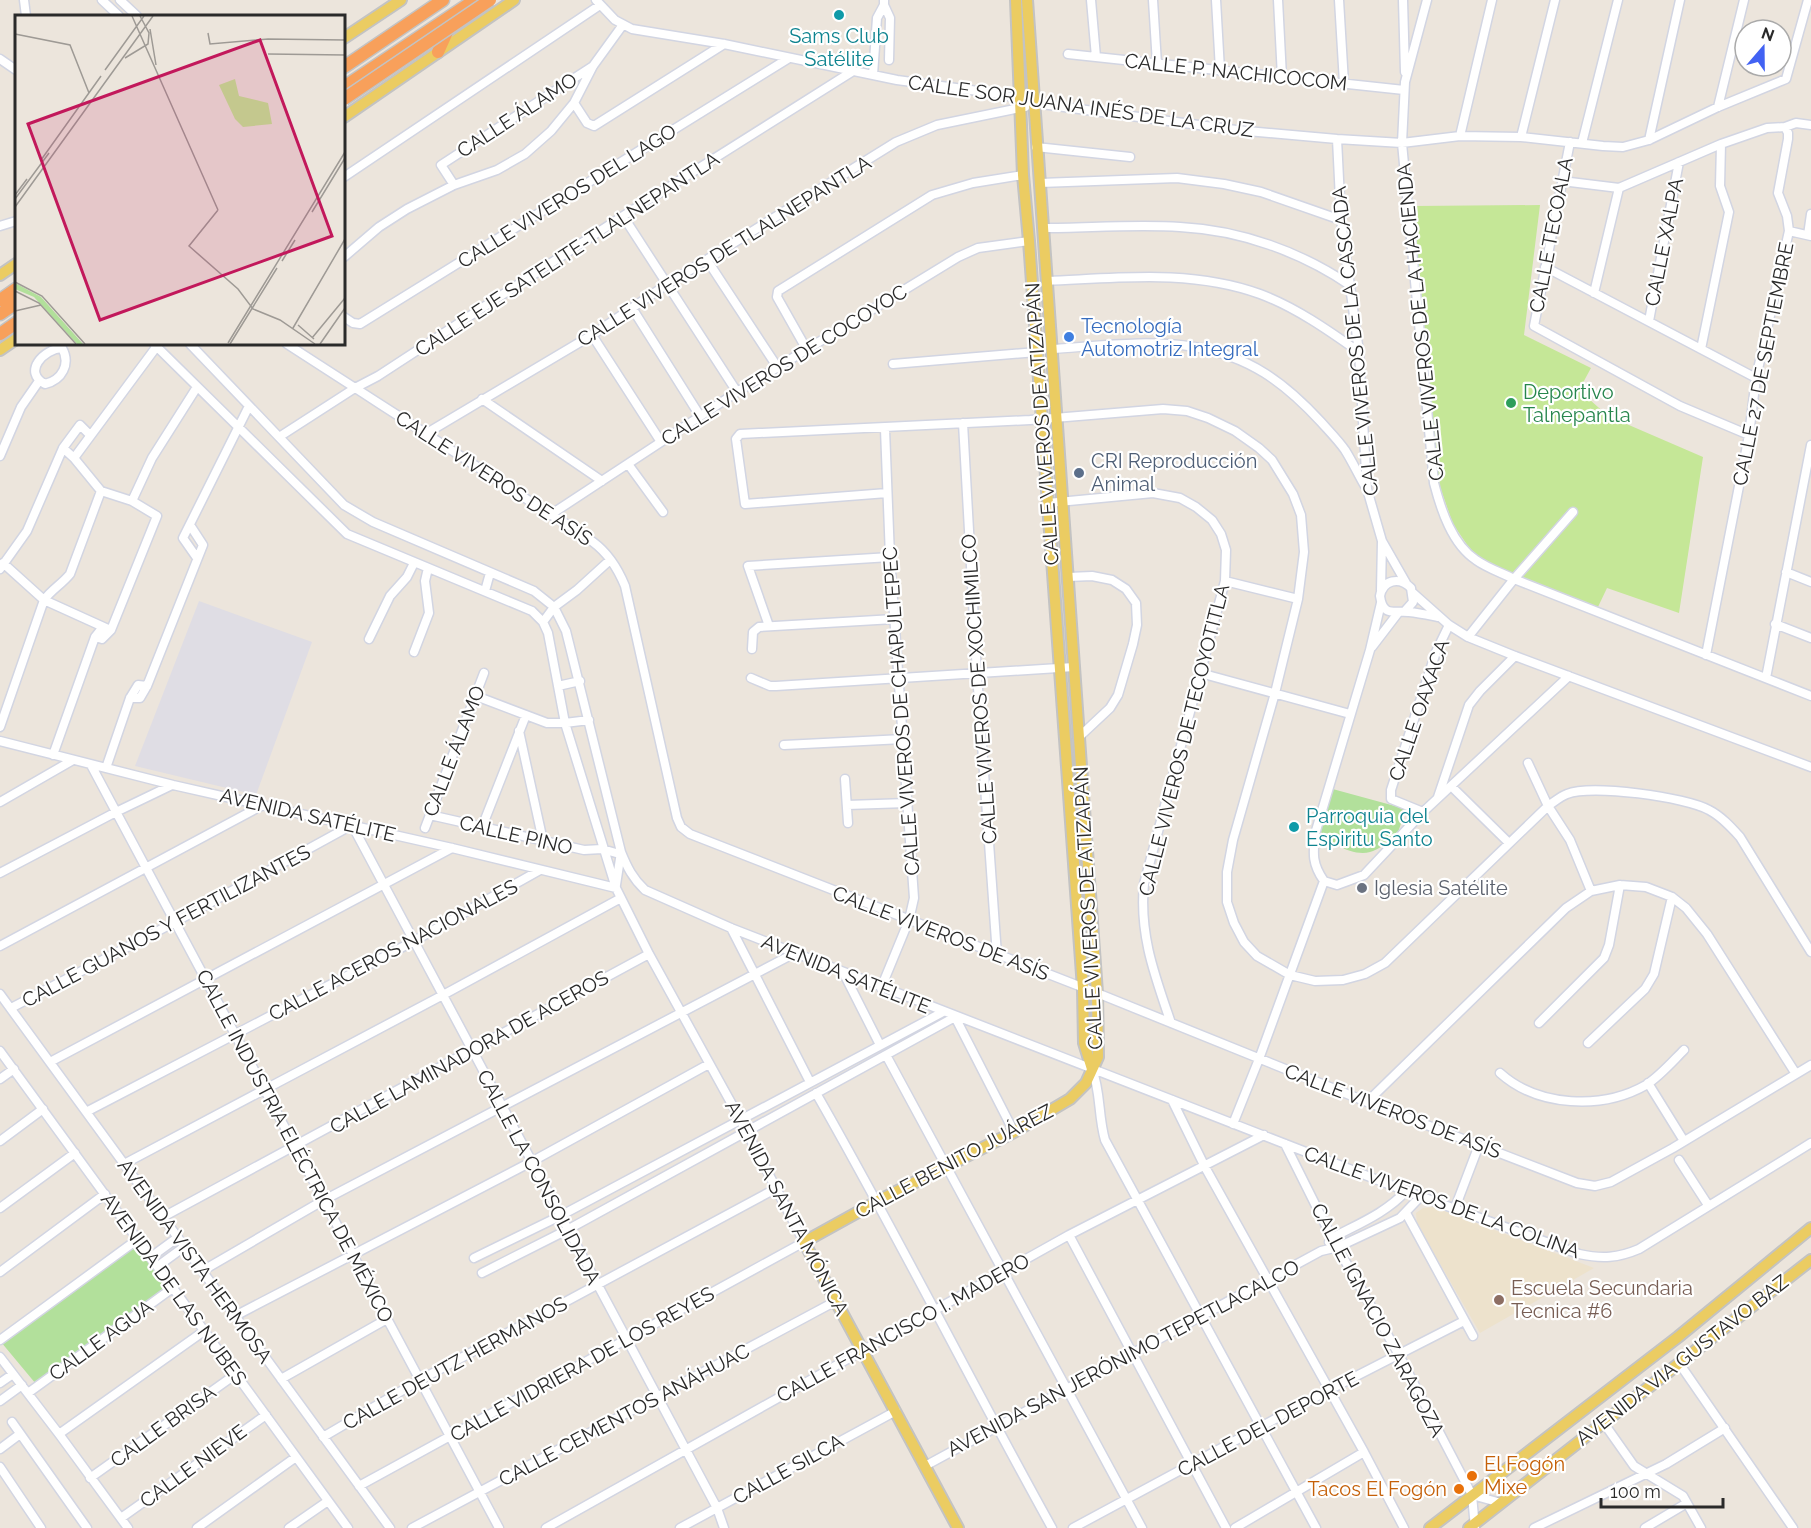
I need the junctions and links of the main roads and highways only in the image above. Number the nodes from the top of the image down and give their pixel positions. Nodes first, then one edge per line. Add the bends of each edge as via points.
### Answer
1 (401, 0) edge
2 (443, 0) edge
3 (475, 0) edge
4 (490, 0) edge
5 (514, 0) edge
6 (1016, 0) edge
7 (1027, 0) edge
8 (456, 13) junction
9 (345, 37) edge
10 (438, 52) junction
11 (345, 66) edge
12 (345, 86) edge
13 (345, 98) edge
14 (345, 116) edge
15 (15, 265) edge
16 (0, 275) edge
17 (15, 290) edge
18 (0, 300) edge
19 (15, 304) edge
20 (0, 314) edge
21 (15, 324) edge
22 (0, 334) edge
23 (15, 340) edge
24 (0, 350) edge
25 (1092, 1069) junction
26 (1811, 1228) edge
27 (804, 1242) joint
28 (1811, 1260) edge
29 (1472, 1527) edge
30 (958, 1528) edge
31 (1430, 1528) edge

1 - 9 main road
2 - 11 highway
3 - 8 highway
4 - 13 highway, bridge
5 - 10 main road
6 - 25 main road, CALLE VIVEROS DE ATIZAPÁN via 1023,175 1084,1043
7 - 25 main road, CALLE VIVEROS DE ATIZAPÁN via 1097,993 1099,1048
8 - 10 highway
8 - 12 highway
10 - 14 main road
15 - 16 main road
17 - 18 highway
19 - 20 highway
21 - 22 highway
23 - 24 main road
25 - 27 main road, CALLE BENITO JUÁREZ via 1086,1083 1070,1099
26 - 31 main road, AVENIDA VIA GUSTAVO BAZ via 1669,1344
27 - 30 main road, AVENIDA SANTA MÓNICA
28 - 29 main road, AVENIDA VIA GUSTAVO BAZ

